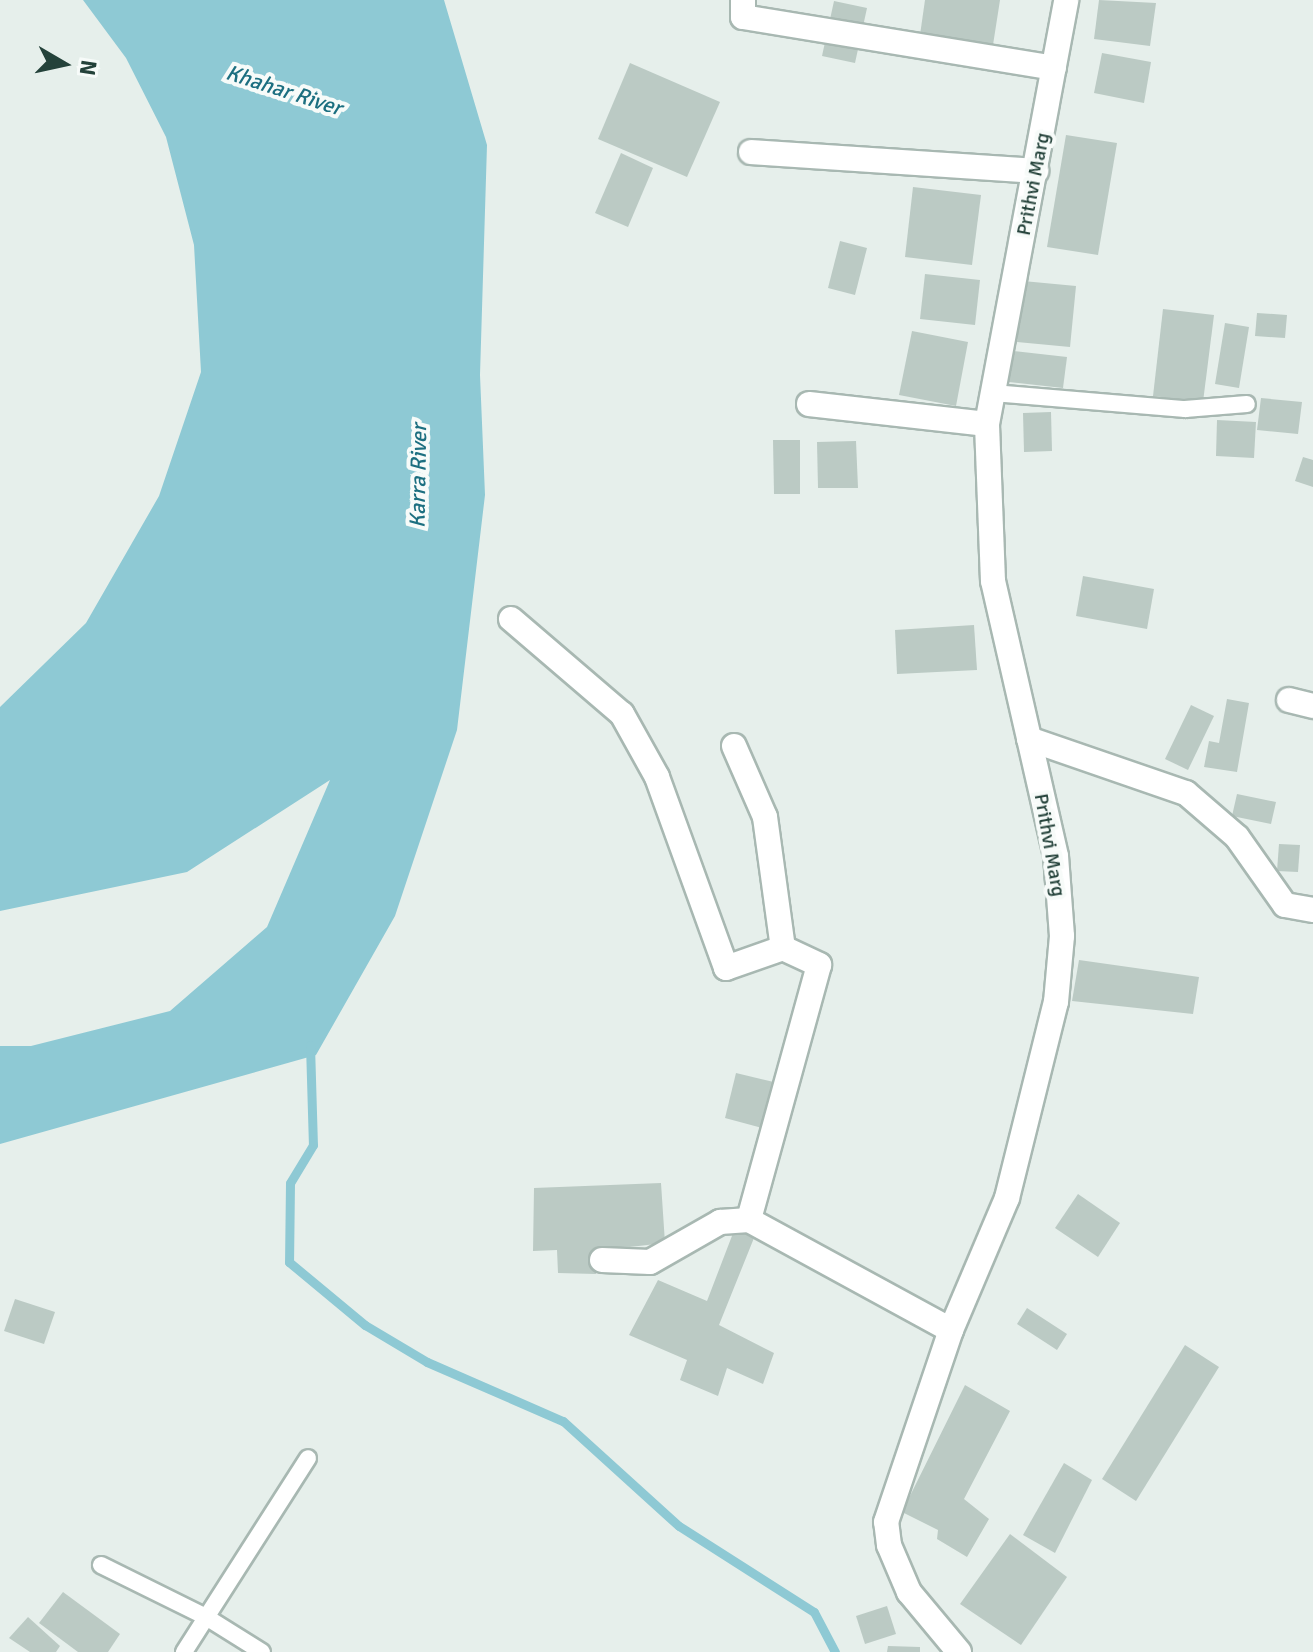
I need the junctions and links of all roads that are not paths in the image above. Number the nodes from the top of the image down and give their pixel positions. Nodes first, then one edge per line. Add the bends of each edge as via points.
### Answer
1 (743, 0) edge
2 (1066, 0) edge
3 (1054, 68) junction
4 (751, 152) dead end
5 (1036, 171) junction
6 (993, 393) junction
7 (809, 404) dead end
8 (1247, 404) dead end
9 (987, 424) junction
10 (511, 619) dead end
11 (1029, 739) junction
12 (734, 746) dead end
13 (1313, 910) edge
14 (783, 948) junction
15 (749, 1220) junction
16 (602, 1260) dead end
17 (951, 1330) junction
18 (308, 1458) dead end
19 (101, 1565) dead end
20 (206, 1617) junction
21 (184, 1652) edge
22 (262, 1652) edge
23 (959, 1652) edge

1 - 3 street via 743,17
2 - 3 street, Prithvi Marg
3 - 5 street, Prithvi Marg
4 - 5 street
5 - 6 street, Prithvi Marg
6 - 8 lane via 1185,409
6 - 9 street, Prithvi Marg
7 - 9 street
9 - 11 street, Prithvi Marg via 993,581
10 - 14 street via 622,714 657,777 726,968
11 - 13 street via 1186,793 1237,837 1285,905
11 - 17 street, Prithvi Marg via 1056,856 1062,936 1056,1002 1007,1198
12 - 14 street via 765,817
14 - 15 street via 819,965
15 - 16 street via 720,1222 650,1262
15 - 17 street
17 - 23 street, Prithvi Marg via 886,1522 889,1545 909,1592
18 - 20 lane
19 - 20 lane
20 - 21 lane
20 - 22 lane

